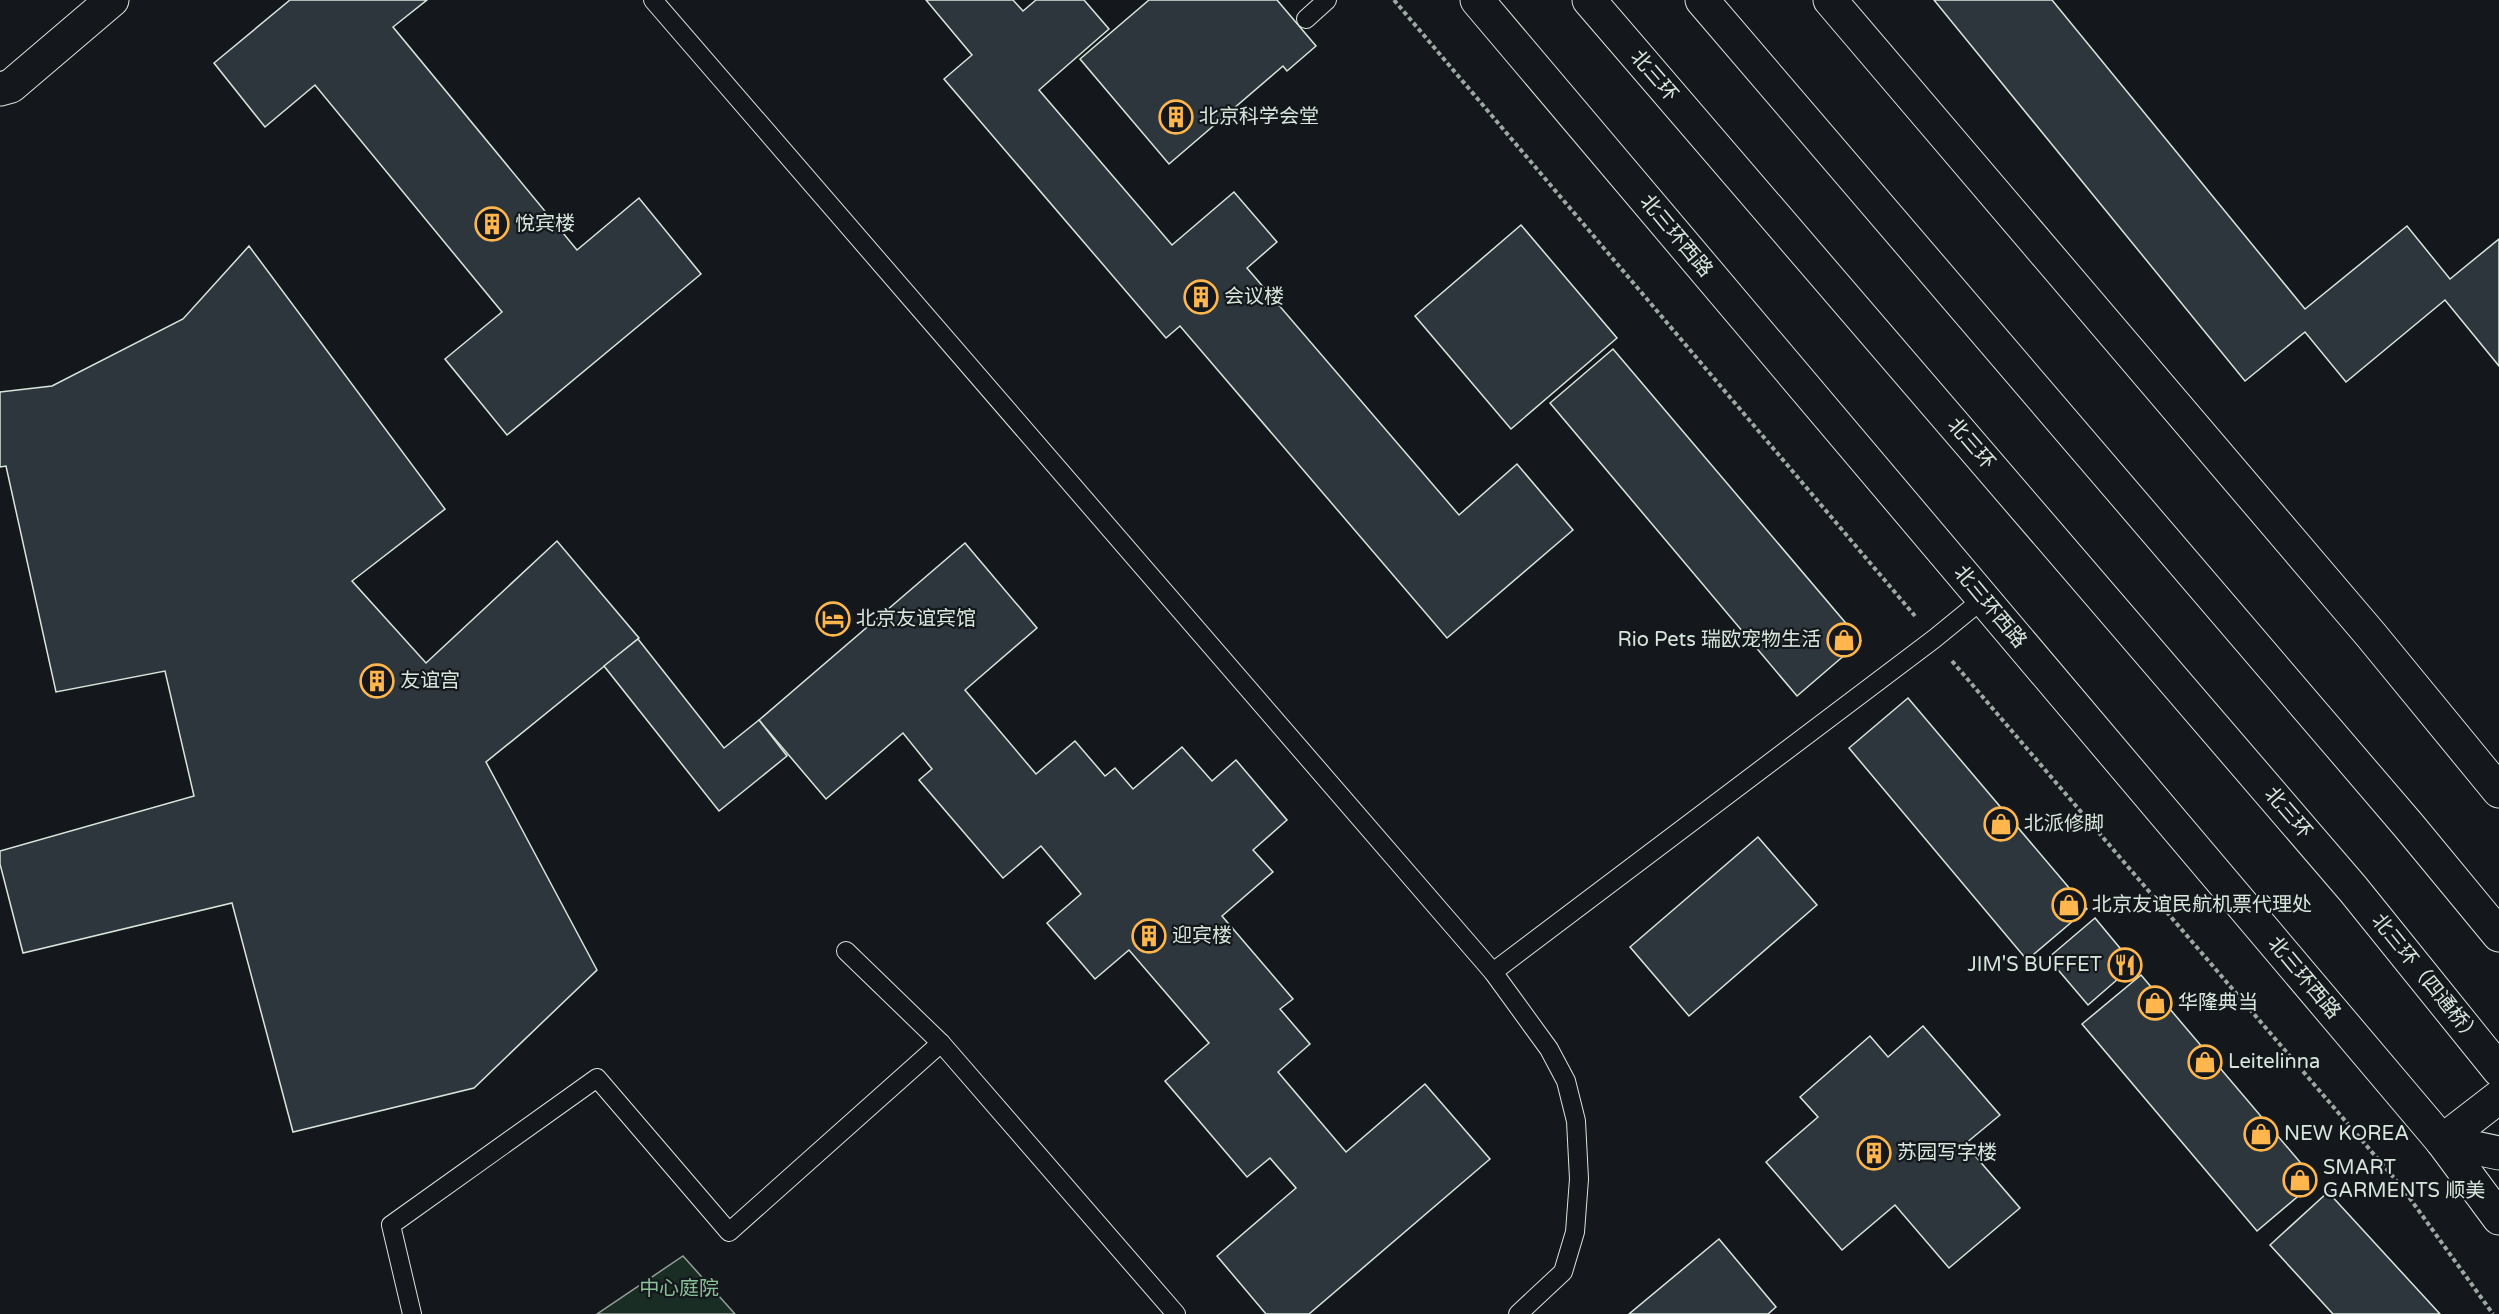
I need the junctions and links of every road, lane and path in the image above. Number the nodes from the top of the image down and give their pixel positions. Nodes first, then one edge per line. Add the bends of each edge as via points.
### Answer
1 (112, 0) edge
2 (653, 0) edge
3 (1327, 0) edge
4 (1477, 0) edge
5 (1589, 0) edge
6 (1702, 0) edge
7 (1830, 0) edge
8 (1306, 19) dead end
9 (0, 89) edge
10 (1983, 599) junction
11 (2499, 790) edge
12 (2353, 889) joint
13 (2499, 935) edge
14 (846, 951) dead end
15 (1493, 972) junction
16 (941, 1043) junction
17 (2499, 1070) edge
18 (2499, 1097) edge
19 (2442, 1141) junction
20 (2499, 1153) edge
21 (2499, 1218) edge
22 (412, 1314) edge
23 (1176, 1314) edge
24 (1518, 1314) edge

1 - 9 main road via 11,86
2 - 15 lane
3 - 8 lane
4 - 10 main road, 北三环西路
5 - 12 main road, 北三环
6 - 13 main road
7 - 11 main road
10 - 15 lane
10 - 19 main road, 北三环西路
12 - 17 main road, 北三环（四通桥）
14 - 16 lane
15 - 24 lane via 1550,1049 1566,1081 1576,1121 1579,1179 1575,1232 1563,1272
16 - 22 lane via 729,1232 597,1078 391,1225
16 - 23 lane
18 - 19 main road
19 - 20 main road
19 - 21 main road, 北三环西路

